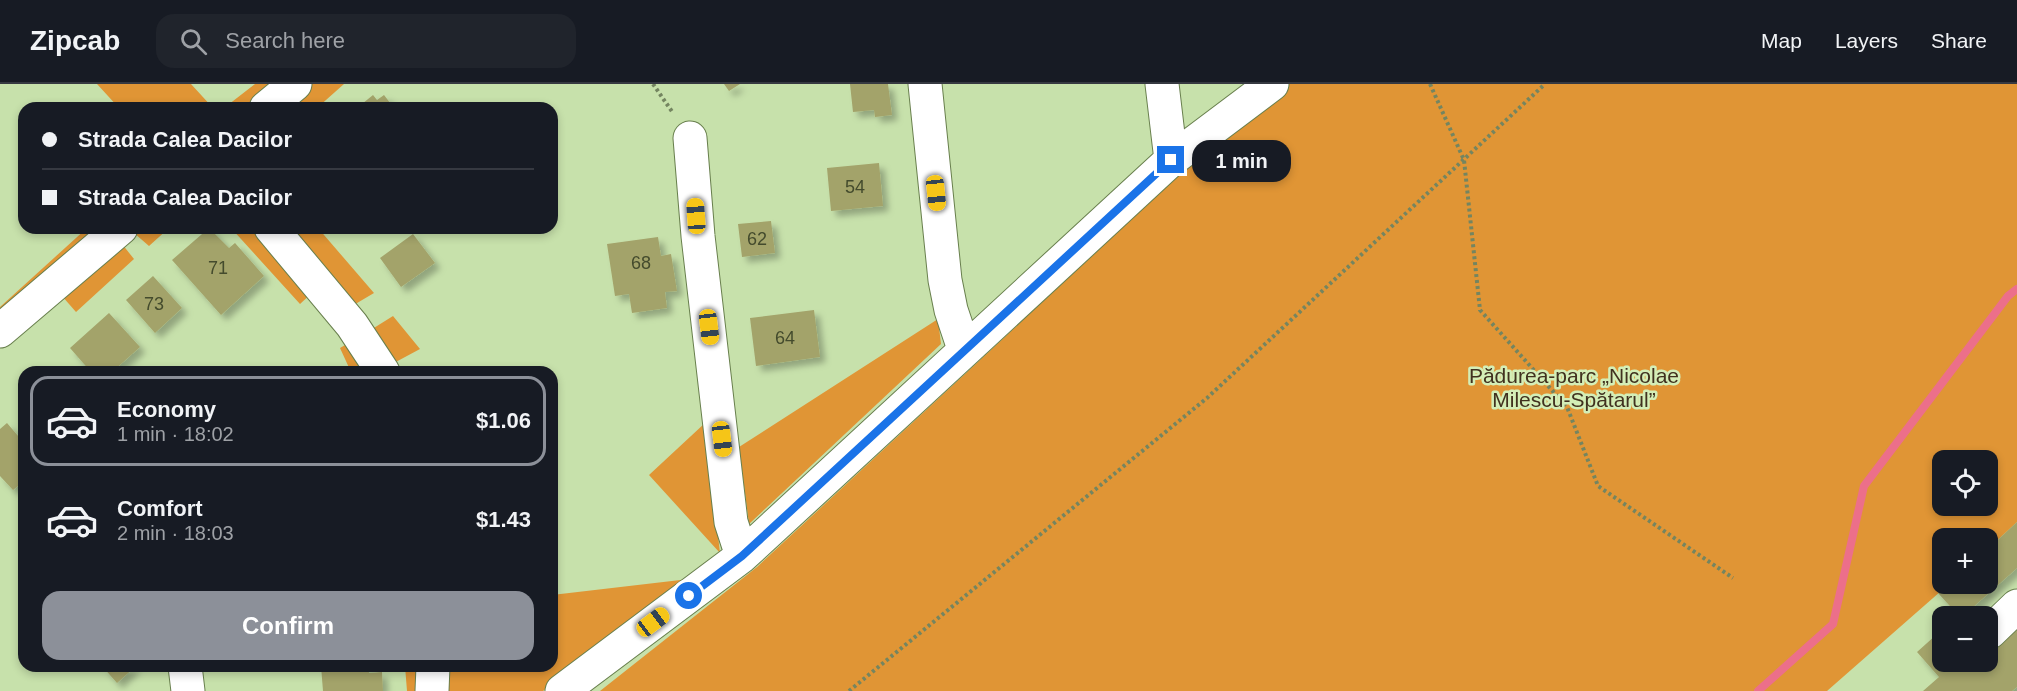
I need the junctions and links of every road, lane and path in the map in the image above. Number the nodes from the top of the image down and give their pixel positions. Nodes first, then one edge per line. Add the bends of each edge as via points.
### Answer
1 (295, 84) edge
2 (925, 84) edge
3 (1162, 84) edge
4 (1272, 84) edge
5 (1430, 84) edge
6 (1545, 84) edge
7 (273, 102) edge
8 (690, 138) dead end
9 (1171, 160) junction
10 (1464, 160) junction
11 (114, 234) edge
12 (276, 234) edge
13 (0, 331) edge
14 (964, 349) junction
15 (378, 366) edge
16 (742, 556) junction
17 (1733, 578) dead end
18 (2017, 606) edge
19 (1998, 624) edge
20 (186, 672) edge
21 (433, 672) edge
22 (188, 691) edge
23 (432, 691) edge
24 (562, 691) edge
25 (849, 691) edge

1 - 7 street
2 - 14 street via 945,280
3 - 9 street
4 - 9 street
5 - 10 path
6 - 10 path
8 - 16 street via 731,522
9 - 14 street
10 - 17 path via 1480,310 1567,407 1598,486
10 - 25 path via 1207,398
11 - 13 street
12 - 15 street via 352,325
14 - 16 street
16 - 24 street
18 - 19 street
20 - 22 street
21 - 23 street

